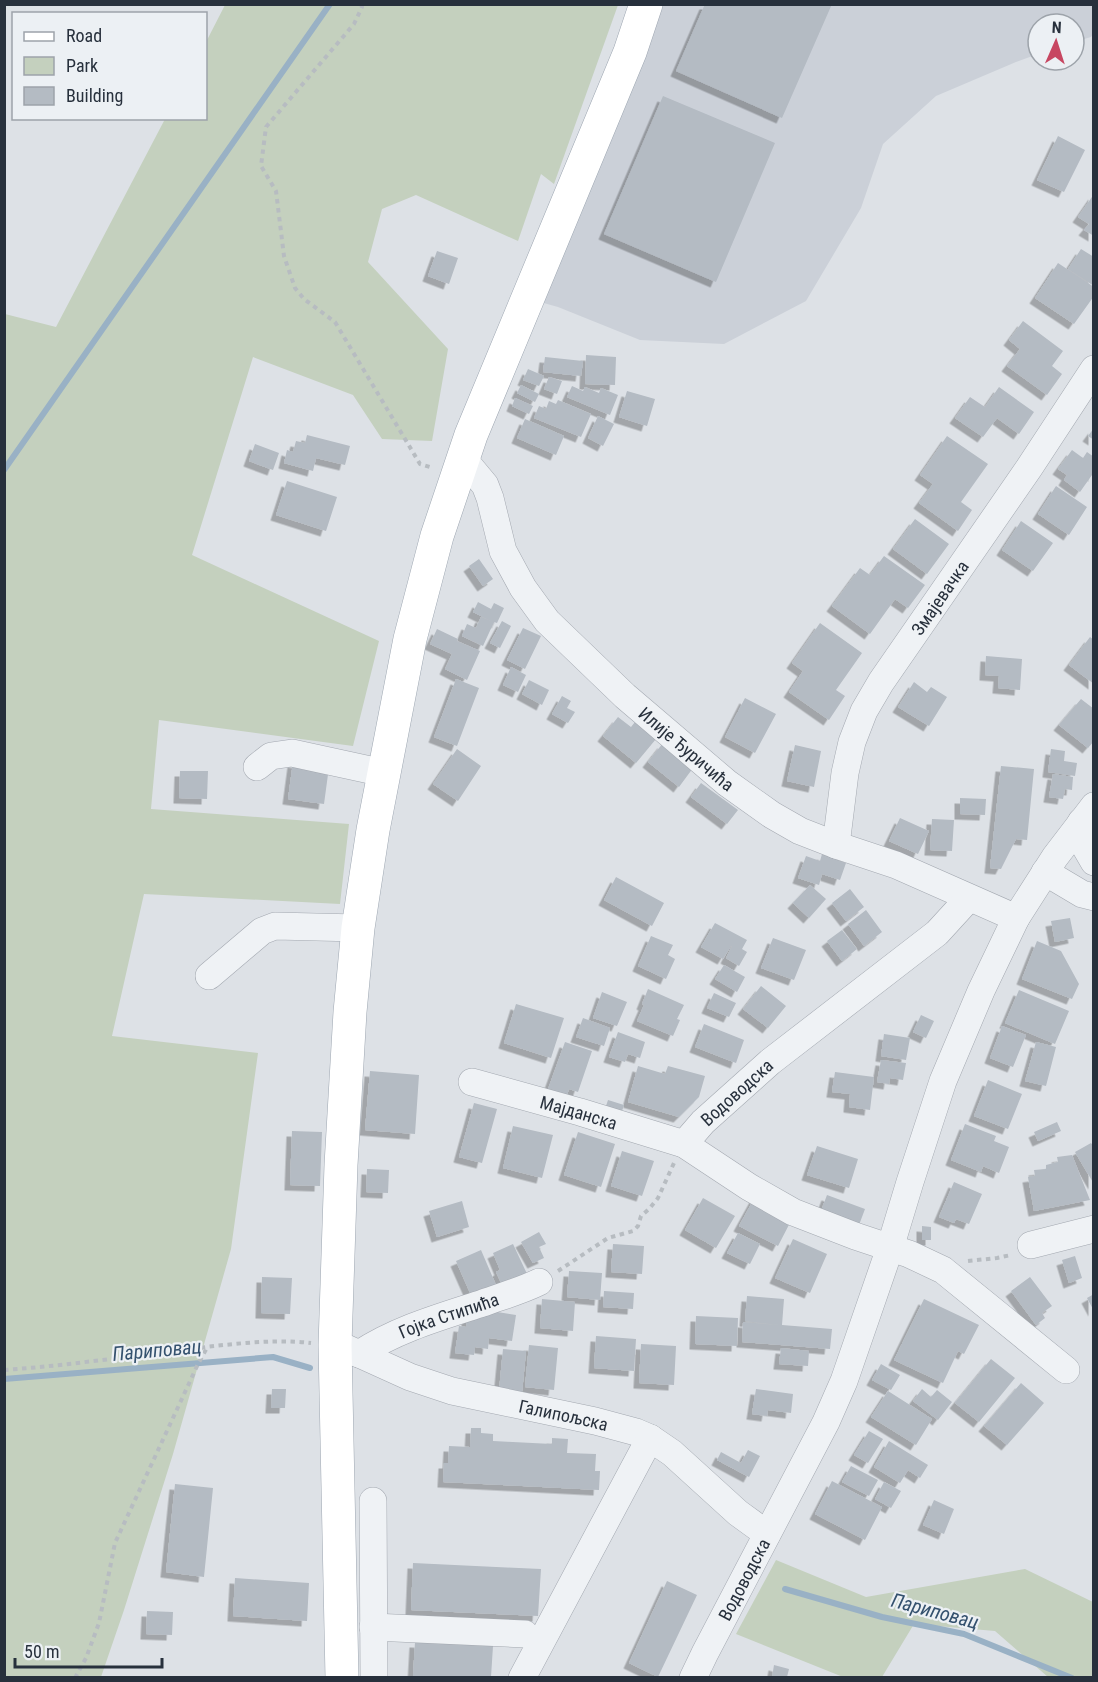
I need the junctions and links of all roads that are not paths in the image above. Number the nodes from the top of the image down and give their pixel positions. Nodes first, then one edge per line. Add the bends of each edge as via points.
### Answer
1 (646, 4) edge
2 (1094, 369) edge
3 (460, 467) junction
4 (257, 768) dead end
5 (384, 773) junction
6 (1087, 814) edge
7 (836, 845) junction
8 (1094, 862) edge
9 (1050, 865) junction
10 (1094, 878) edge
11 (1094, 897) edge
12 (969, 898) junction
13 (1016, 918) junction
14 (358, 928) junction
15 (209, 976) dead end
16 (472, 1082) dead end
17 (684, 1144) junction
18 (1094, 1229) edge
19 (1030, 1245) road end
20 (890, 1248) junction
21 (539, 1282) road end
22 (347, 1350) junction
23 (1066, 1370) dead end
24 (650, 1438) junction
25 (373, 1501) dead end
26 (767, 1534) junction
27 (373, 1627) junction
28 (525, 1634) dead end
29 (342, 1677) edge
30 (374, 1677) edge
31 (522, 1677) edge
32 (693, 1677) edge

1 - 3 main road via 630,52
2 - 7 street, Змајевачка via 864,711 845,773
3 - 5 main road via 410,639
3 - 7 street, Илије Ђуричића via 470,467 484,485 503,551 547,621 625,696 750,801 790,826
4 - 5 street via 271,756 292,753
5 - 14 main road
6 - 8 street via 1083,843
6 - 9 street, Водоводска
7 - 12 street, Илије Ђуричића via 896,864
9 - 10 street via 1069,867
9 - 11 street via 1075,891
9 - 13 street, Водоводска
12 - 13 street, Илије Ђуричића
12 - 17 street, Водоводска via 937,933 770,1062
13 - 20 street, Водоводска via 943,1081
14 - 15 street via 275,926 262,931
14 - 22 main road via 342,1153
16 - 17 street, Мајданска
17 - 20 street, Водоводска via 794,1212
18 - 19 street
20 - 23 street via 943,1270
20 - 26 street, Водоводска via 839,1392
21 - 22 street, Гојка Стипића via 409,1327 377,1343
22 - 24 street, Галипољска via 452,1391 595,1421
22 - 29 main road
24 - 26 street, Галипољска
24 - 31 street
25 - 27 street
26 - 32 street, Водоводска
27 - 28 street
27 - 30 street

